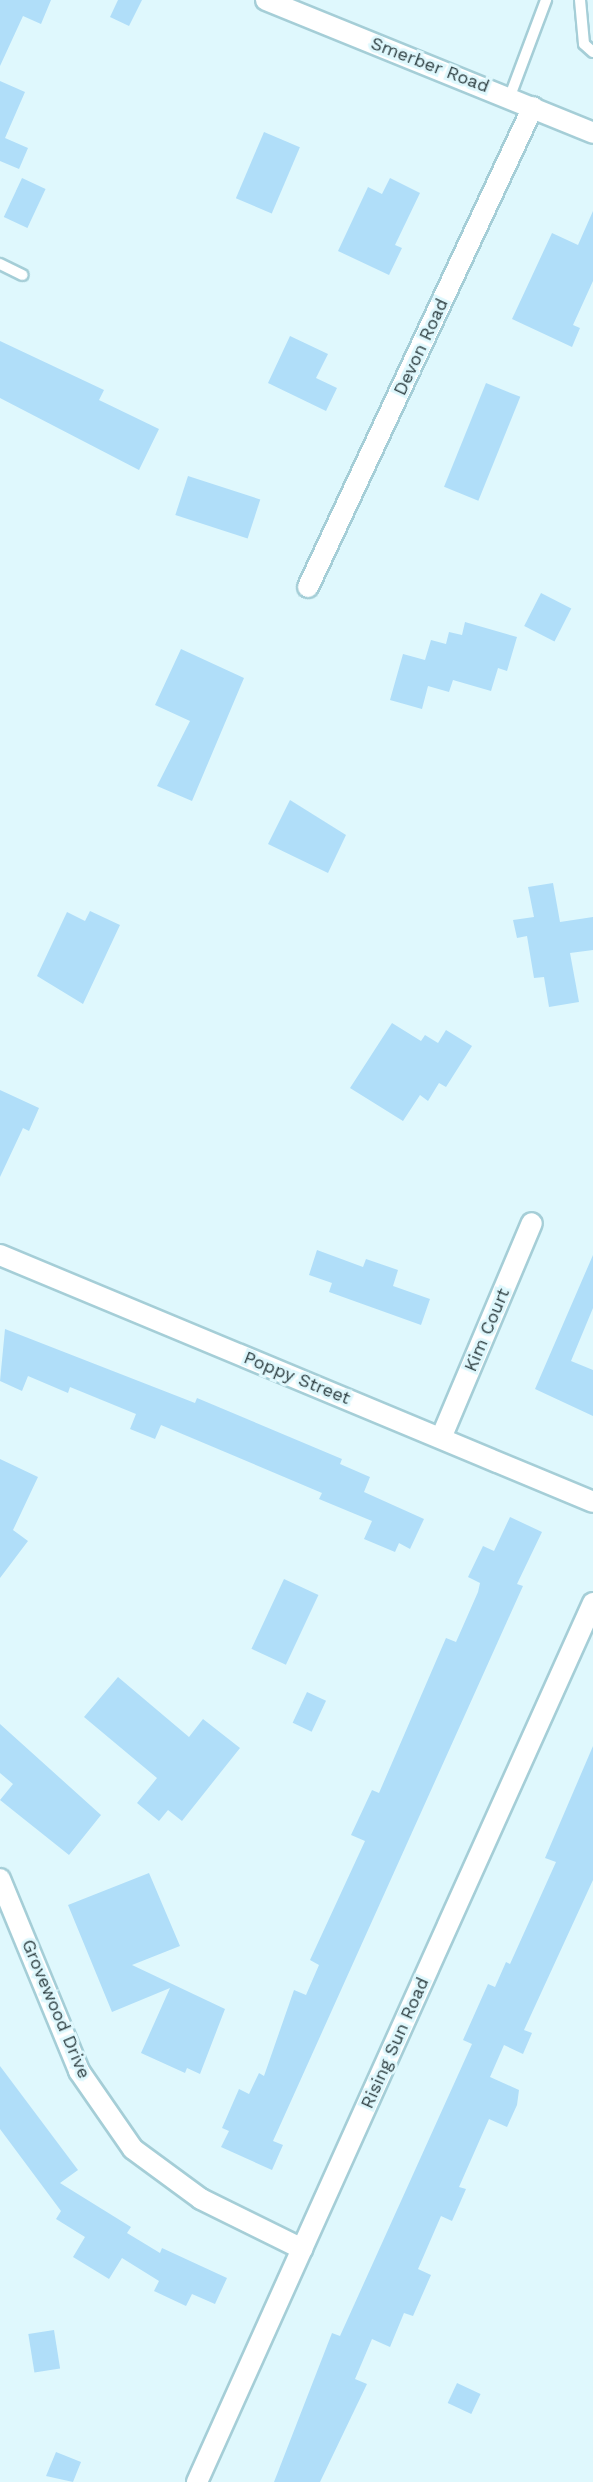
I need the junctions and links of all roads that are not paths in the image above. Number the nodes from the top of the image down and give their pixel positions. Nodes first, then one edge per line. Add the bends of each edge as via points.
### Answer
1 (266, 0) edge
2 (546, 0) edge
3 (580, 0) edge
4 (593, 52) edge
5 (510, 96) junction
6 (533, 107) junction
7 (593, 133) edge
8 (0, 264) edge
9 (23, 275) dead end
10 (308, 587) dead end
11 (532, 1223) dead end
12 (0, 1255) edge
13 (441, 1438) junction
14 (593, 1502) edge
15 (593, 1603) edge
16 (0, 1879) edge
17 (302, 2249) junction
18 (197, 2482) edge

1 - 5 street, Smerber Road
2 - 5 lane
3 - 4 lane via 584,44
5 - 6 street, Smerber Road
6 - 7 street, Smerber Road
6 - 10 street, Devon Road
8 - 9 lane
11 - 13 street, Kim Court
12 - 13 street, Poppy Street
13 - 14 street, Poppy Street
15 - 17 street, Rising Sun Road
16 - 17 street, Grovewood Drive via 79,2071 133,2149 201,2199
17 - 18 street, Rising Sun Road

